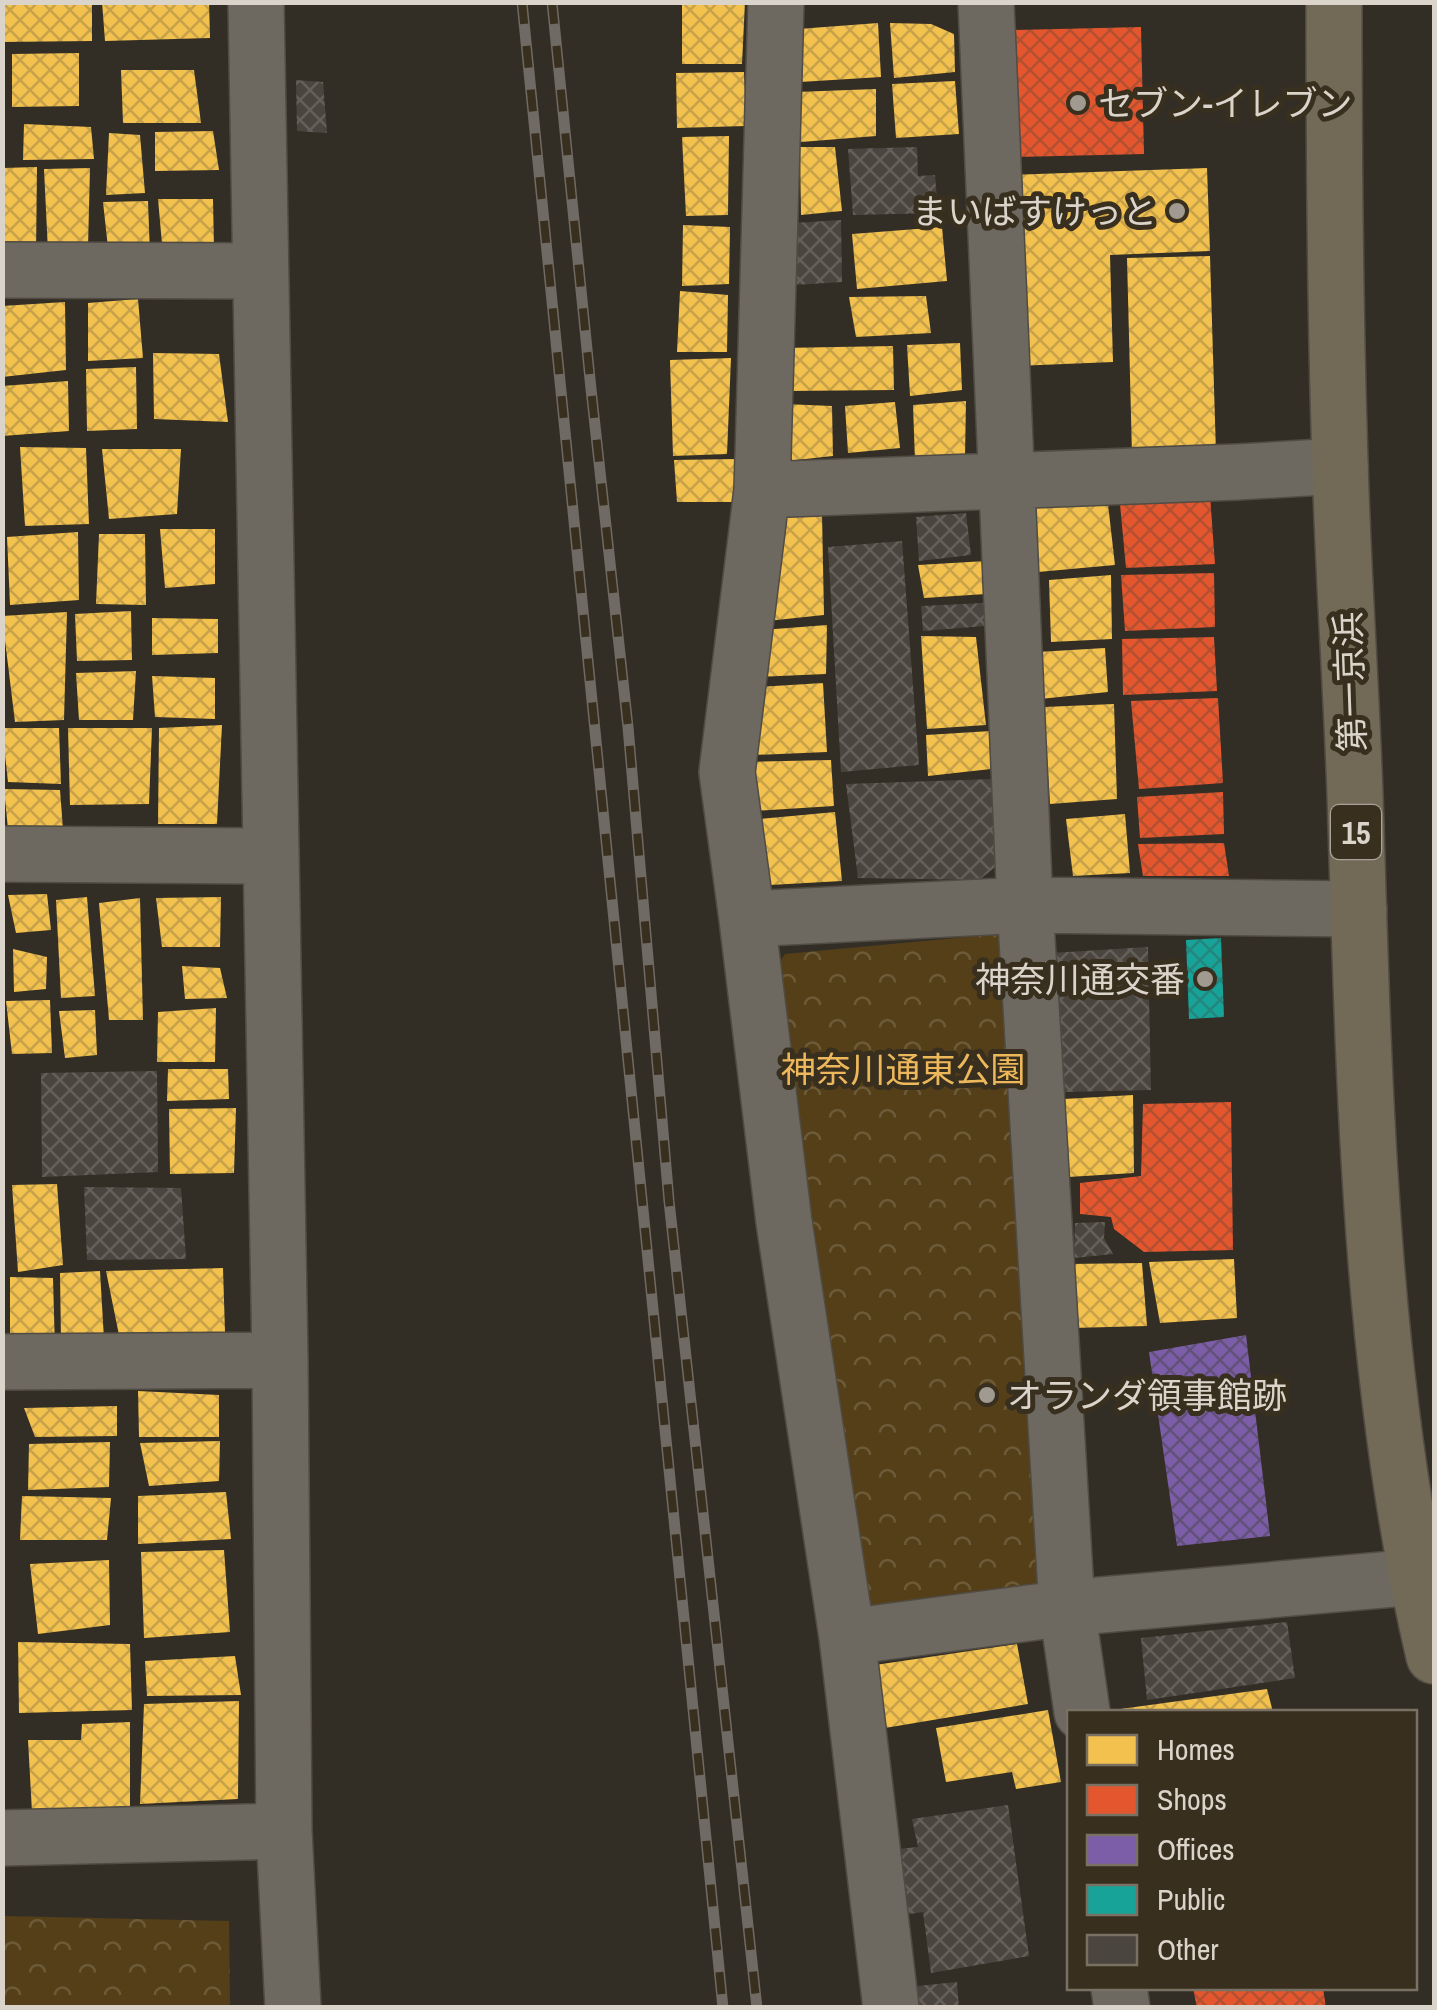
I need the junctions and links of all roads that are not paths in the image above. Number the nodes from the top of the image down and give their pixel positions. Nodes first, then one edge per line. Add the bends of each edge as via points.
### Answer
1 (256, 2) edge
2 (776, 2) edge
3 (986, 2) edge
4 (1334, 2) edge
5 (2, 270) edge
6 (260, 270) junction
7 (1340, 466) junction
8 (1008, 481) junction
9 (762, 490) junction
10 (2, 854) edge
11 (270, 856) junction
12 (1025, 905) junction
13 (1359, 909) junction
14 (747, 919) junction
15 (280, 1360) junction
16 (2, 1362) edge
17 (1416, 1577) junction
18 (1067, 1608) junction
19 (847, 1636) junction
20 (1434, 1656) edge
21 (1082, 1710) edge
22 (284, 1832) junction
23 (2, 1838) edge
24 (293, 2008) edge
25 (891, 2008) edge

1 - 6 street
2 - 9 street
3 - 8 street
4 - 7 highway, 第一京浜 / 15
5 - 6 street
6 - 11 street
7 - 8 street
7 - 13 highway, 第一京浜 / 15
8 - 9 street
8 - 12 street
9 - 14 street via 726,772
10 - 11 street
11 - 15 street
12 - 13 street
12 - 14 street
12 - 18 street
13 - 17 highway, 第一京浜 / 15 via 1376,1242
14 - 19 street via 784,1222
15 - 16 street
15 - 22 street
17 - 18 street
17 - 20 highway, 第一京浜 / 15
18 - 19 street
18 - 21 street
19 - 25 street
22 - 23 street
22 - 24 street

